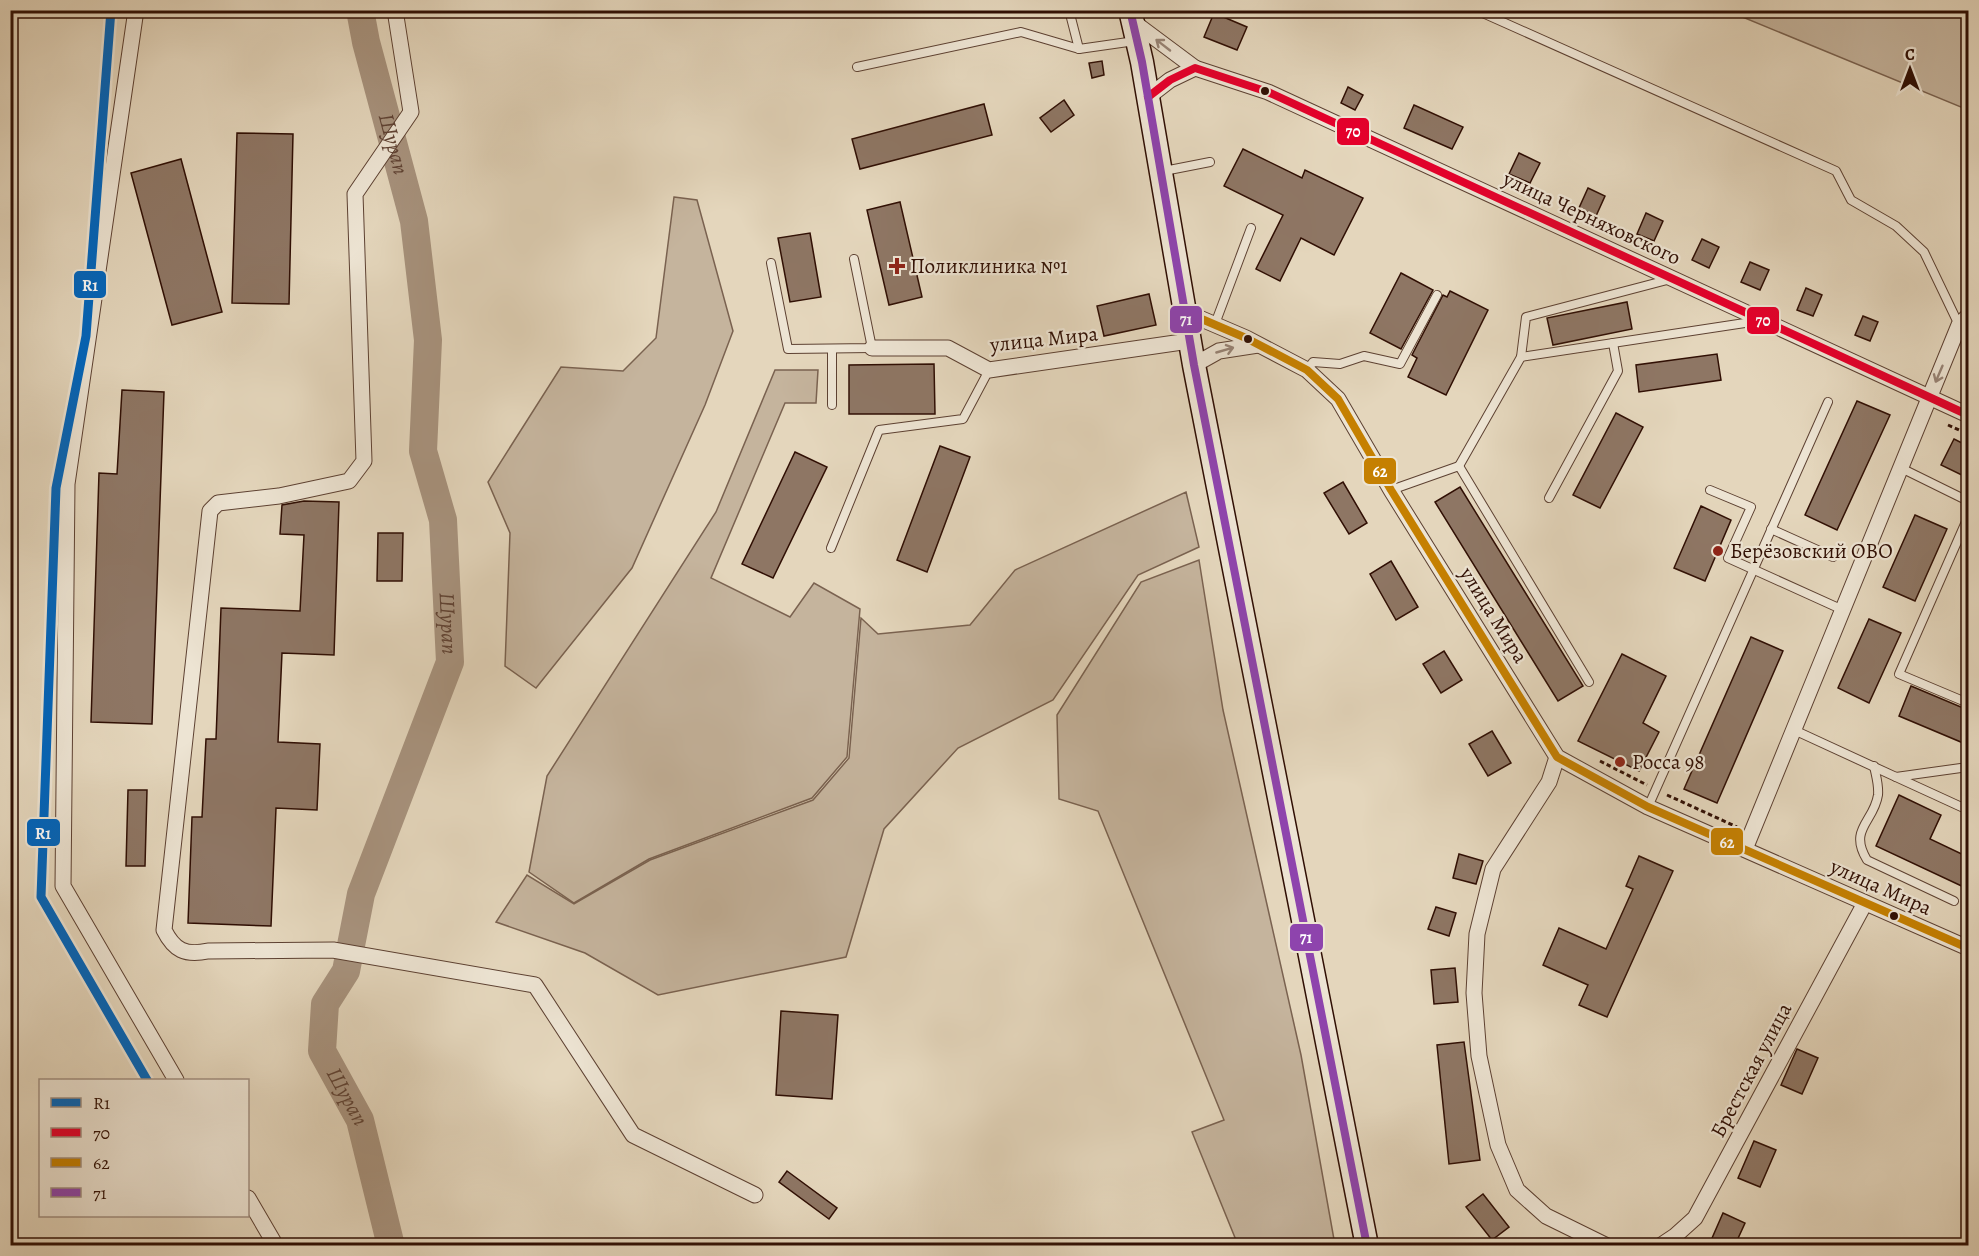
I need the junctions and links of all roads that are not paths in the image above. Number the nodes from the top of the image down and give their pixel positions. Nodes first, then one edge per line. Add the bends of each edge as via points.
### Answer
1 (136, 10) edge
2 (395, 10) edge
3 (1069, 10) edge
4 (1476, 10) edge
5 (1133, 24) edge
6 (1078, 49) junction
7 (857, 67) dead end
8 (1195, 68) junction
9 (1148, 97) junction
10 (1210, 162) dead end
11 (1160, 172) junction
12 (1251, 228) dead end
13 (854, 259) dead end
14 (771, 263) dead end
15 (1673, 279) junction
16 (1437, 295) dead end
17 (1184, 311) junction
18 (1763, 320) junction
19 (1964, 321) edge
20 (1215, 324) junction
21 (1189, 341) junction
22 (1613, 343) junction
23 (1259, 345) junction
24 (872, 348) junction
25 (832, 349) junction
26 (1521, 357) junction
27 (1194, 365) junction
28 (989, 370) junction
29 (1307, 370) junction
30 (1930, 397) junction
31 (1828, 402) dead end
32 (832, 405) dead end
33 (1968, 415) edge
34 (1459, 466) junction
35 (1900, 468) junction
36 (1391, 489) junction
37 (1710, 489) dead end
38 (1549, 498) dead end
39 (1968, 501) edge
40 (1968, 517) edge
41 (1771, 530) junction
42 (831, 548) dead end
43 (1833, 557) dead end
44 (1753, 570) junction
45 (1843, 610) junction
46 (1589, 682) dead end
47 (1968, 703) edge
48 (1794, 730) junction
49 (1557, 757) junction
50 (1874, 766) junction
51 (1968, 766) edge
52 (1896, 777) junction
53 (1648, 807) junction
54 (1968, 810) edge
55 (1745, 849) junction
56 (1954, 901) dead end
57 (1865, 903) junction
58 (1968, 948) edge
59 (176, 1079) edge
60 (755, 1195) dead end
61 (249, 1199) edge
62 (276, 1245) edge
63 (1367, 1245) edge
64 (1607, 1245) edge
65 (1660, 1245) edge

1 - 59 street via 67,484 63,886
2 - 60 street via 411,112 356,194 364,461 349,481 279,496 218,503 210,511 164,930 172,946 190,955 208,951 333,950 535,985 633,1135
3 - 6 lane
4 - 19 lane via 1836,171 1851,200 1896,226 1924,252
5 - 6 lane
8 -> 5 street, улица Черняховского
5 - 9 main road
6 - 7 lane via 1021,32
8 - 9 street
8 - 15 street, улица Черняховского via 1268,93
9 - 11 main road
10 - 11 lane
11 - 17 main road
12 - 20 lane
13 - 24 lane
14 - 25 lane via 788,350
15 - 18 street, улица Черняховского
15 - 26 lane via 1526,317
16 - 29 lane via 1400,364 1364,356 1340,364 1313,362
17 - 20 street, улица Мира
17 - 21 main road
18 - 22 lane
18 - 30 street, улица Черняховского
19 -> 30 street
20 - 23 street, улица Мира
21 - 27 main road
21 - 28 street, улица Мира
22 - 26 lane
22 - 38 lane via 1618,371
27 -> 23 street via 1219,351
23 - 29 street, улица Мира
24 - 25 lane
24 - 28 street, улица Мира via 948,348
25 - 32 lane
26 - 34 lane
27 - 63 main road
28 - 42 lane via 963,419 879,430
29 - 36 street, улица Мира via 1338,399
30 - 33 street, улица Черняховского
30 - 35 street
31 - 41 lane
34 - 36 lane
34 - 46 lane
35 - 39 lane
35 - 45 street
36 - 49 street, улица Мира
37 - 44 lane via 1751,507 1728,558
40 - 47 lane via 1899,674
41 - 43 lane
41 - 44 lane
44 - 45 lane
44 - 53 lane
45 - 48 street
48 - 50 lane
48 - 55 street
49 - 53 street, улица Мира
49 - 64 street via 1549,782 1493,869 1477,934 1474,993 1479,1056 1498,1145 1517,1190 1546,1216
50 - 52 lane
50 - 56 lane via 1878,797 1859,836 1859,848 1867,860
51 - 52 lane
52 - 54 lane
53 - 55 street, улица Мира
55 - 57 street, улица Мира
57 - 58 street, улица Мира
57 - 65 street, Брестская улица via 1695,1218
61 - 62 street

